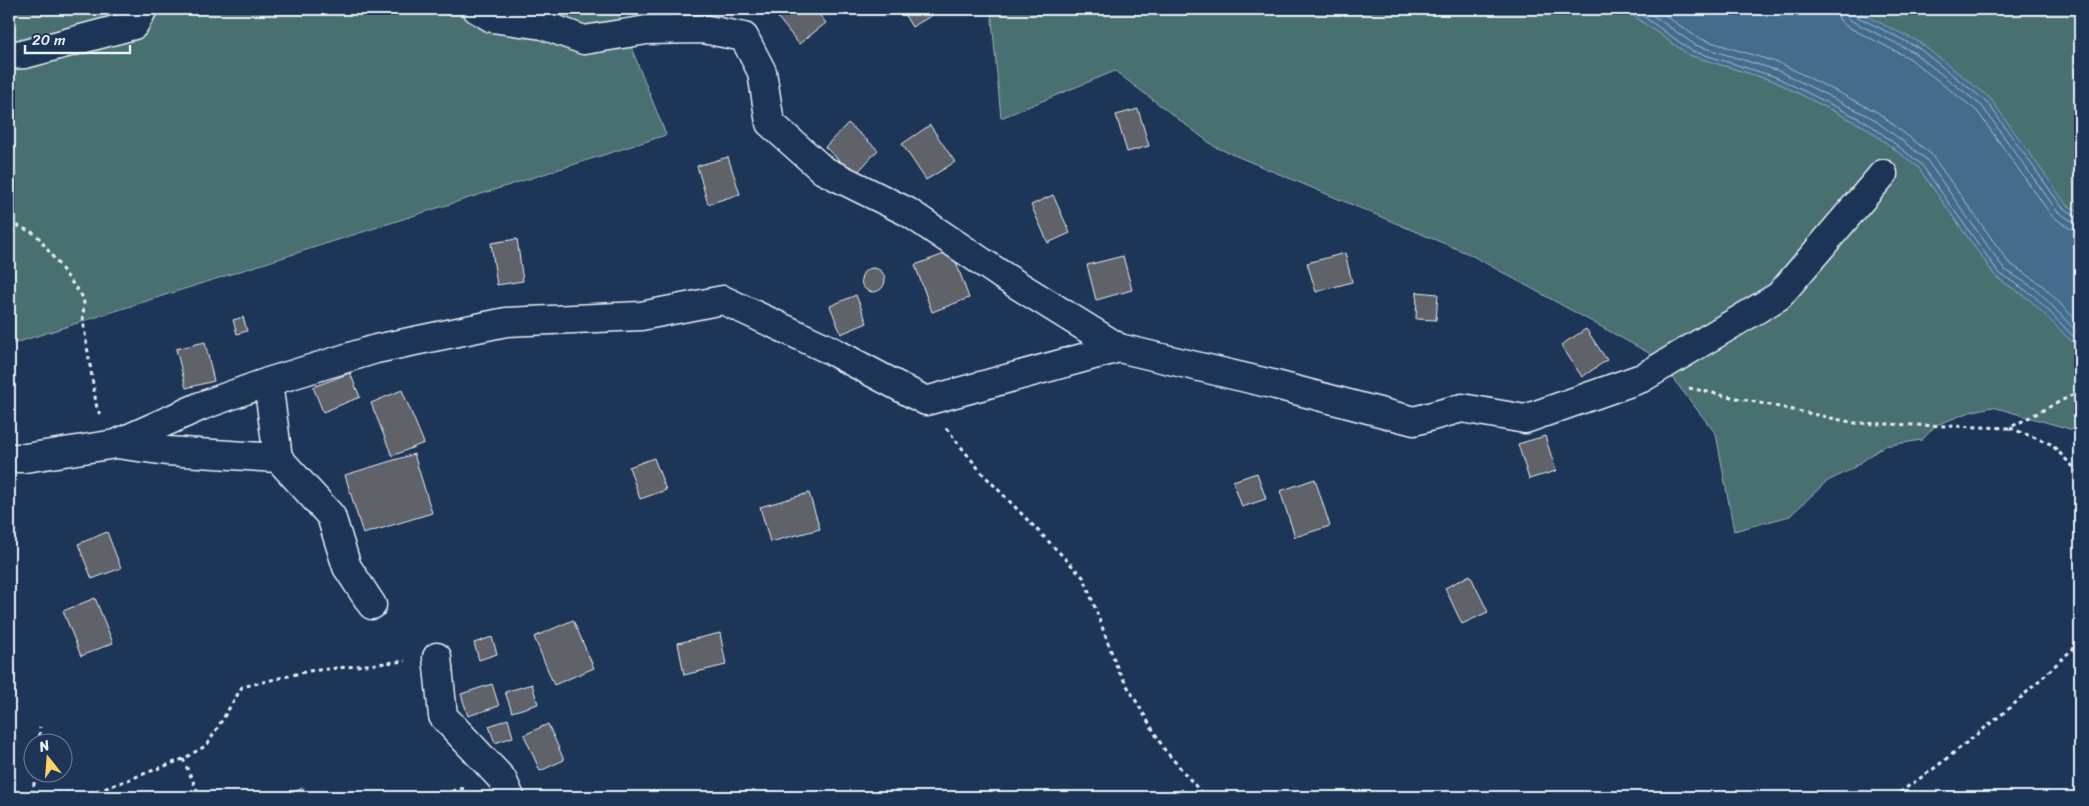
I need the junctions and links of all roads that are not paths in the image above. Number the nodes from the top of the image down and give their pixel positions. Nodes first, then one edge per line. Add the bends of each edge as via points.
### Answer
1 (143, 9) edge
2 (478, 9) edge
3 (9, 55) edge
4 (1883, 174) dead end
5 (1119, 348) junction
6 (268, 382) junction
7 (116, 444) junction
8 (9, 458) edge
9 (278, 458) junction
10 (372, 605) dead end
11 (438, 657) road end
12 (510, 797) edge

1 - 3 street via 134,25 25,54
2 - 5 street via 492,18 543,25 584,40 646,30 703,29 744,37 762,72 770,123 823,170 908,212
4 - 5 street via 1779,296 1642,378 1525,419 1462,408 1414,421
5 - 6 street via 926,401 830,350 723,300 641,316 506,322 376,349
6 - 7 street via 201,406
6 - 9 street
7 - 8 street
7 - 9 street via 167,451
9 - 10 street via 331,516 347,567
11 - 12 street via 443,716 502,779

